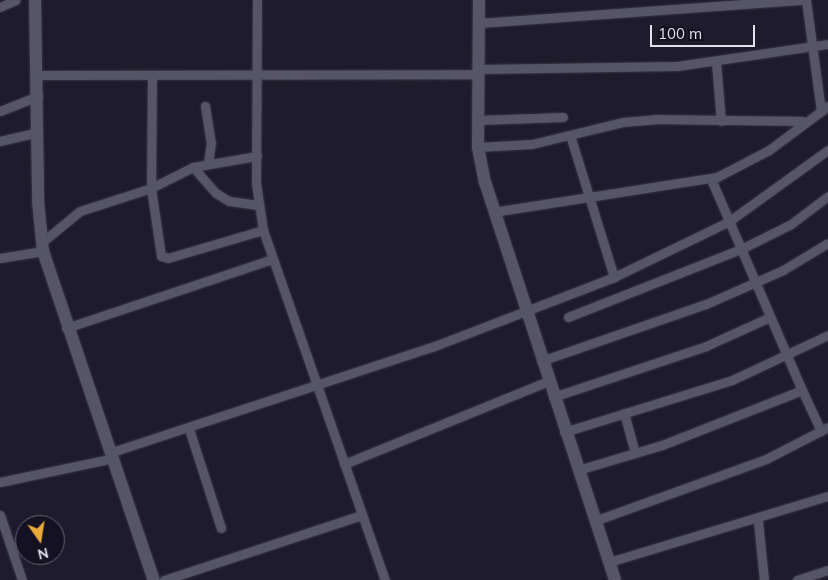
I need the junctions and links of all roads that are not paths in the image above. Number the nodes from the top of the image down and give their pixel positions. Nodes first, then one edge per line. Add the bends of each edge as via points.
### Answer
1 (16, 0) edge
2 (35, 0) edge
3 (258, 0) edge
4 (479, 0) edge
5 (802, 0) edge
6 (806, 0) edge
7 (777, 1) edge
8 (0, 7) edge
9 (480, 23) junction
10 (828, 44) edge
11 (810, 46) junction
12 (716, 62) junction
13 (478, 72) junction
14 (37, 75) junction
15 (152, 75) junction
16 (258, 76) junction
17 (38, 96) junction
18 (205, 106) dead end
19 (825, 108) edge
20 (0, 111) edge
21 (563, 117) dead end
22 (478, 120) junction
23 (720, 121) junction
24 (802, 121) junction
25 (38, 132) junction
26 (570, 135) junction
27 (0, 141) edge
28 (478, 147) junction
29 (828, 150) edge
30 (257, 156) junction
31 (208, 164) junction
32 (193, 167) junction
33 (711, 179) junction
34 (151, 188) junction
35 (585, 196) junction
36 (828, 196) edge
37 (258, 205) junction
38 (493, 212) junction
39 (728, 222) junction
40 (263, 230) junction
41 (828, 243) edge
42 (42, 247) junction
43 (741, 249) junction
44 (0, 258) edge
45 (272, 258) junction
46 (614, 277) junction
47 (756, 283) junction
48 (525, 314) junction
49 (568, 317) dead end
50 (770, 317) junction
51 (66, 328) junction
52 (828, 335) edge
53 (786, 355) junction
54 (541, 361) junction
55 (548, 381) junction
56 (317, 385) junction
57 (802, 390) junction
58 (554, 397) junction
59 (624, 413) junction
60 (189, 429) junction
61 (824, 429) edge
62 (564, 432) junction
63 (635, 453) junction
64 (113, 455) junction
65 (344, 464) junction
66 (578, 470) junction
67 (0, 482) edge
68 (828, 496) edge
69 (362, 515) junction
70 (0, 516) edge
71 (594, 521) junction
72 (758, 521) junction
73 (221, 528) dead end
74 (609, 562) junction
75 (828, 570) edge
76 (21, 580) edge
77 (154, 580) edge
78 (164, 580) edge
79 (385, 580) edge
80 (615, 580) edge
81 (764, 580) edge
82 (797, 580) edge

1 - 8 street
2 - 14 street
3 - 16 street
4 - 9 street
5 - 7 street
6 - 11 street
7 - 9 street
9 - 13 street
10 - 11 street
11 - 12 street
11 - 19 street
12 - 13 street
12 - 23 street
13 - 16 street
13 - 22 street
14 - 15 street
14 - 17 street
15 - 16 street
15 - 34 street
16 - 30 street
17 - 20 street
17 - 25 street
18 - 31 street via 211,142
19 - 24 street
21 - 22 street
22 - 28 street
23 - 24 street
23 - 26 street via 623,122
24 - 33 street via 769,150
25 - 27 street
25 - 42 street
26 - 28 street via 532,144
26 - 35 street
28 - 38 street
29 - 39 street
30 - 31 street
30 - 37 street
31 - 32 street
32 - 34 street
32 - 37 street via 216,194 229,201
33 - 35 street
33 - 39 street
34 - 40 street via 164,258
34 - 42 street via 80,211
35 - 38 street
35 - 46 street
36 - 43 street via 791,224
37 - 40 street
38 - 48 street
39 - 43 street
39 - 46 street
40 - 45 street
41 - 47 street
42 - 44 street
42 - 51 street
43 - 47 street
43 - 49 street
45 - 51 street
45 - 56 street
46 - 48 street
47 - 50 street
47 - 54 street via 633,332
48 - 54 street
48 - 56 street
50 - 53 street
50 - 58 street via 706,346
51 - 64 street
52 - 53 street
53 - 57 street
53 - 59 street via 732,380
54 - 55 street
55 - 58 street
55 - 65 street
56 - 60 street
56 - 65 street
57 - 61 street
57 - 63 street
58 - 62 street
59 - 62 street
59 - 63 street
60 - 64 street
60 - 73 street
61 - 71 street via 766,459
62 - 66 street
63 - 66 street
64 - 67 street
64 - 77 street
65 - 69 street
66 - 71 street
68 - 72 street
69 - 78 street
69 - 79 street
70 - 76 street
71 - 74 street
72 - 74 street via 714,529
72 - 81 street
74 - 80 street
75 - 82 street

